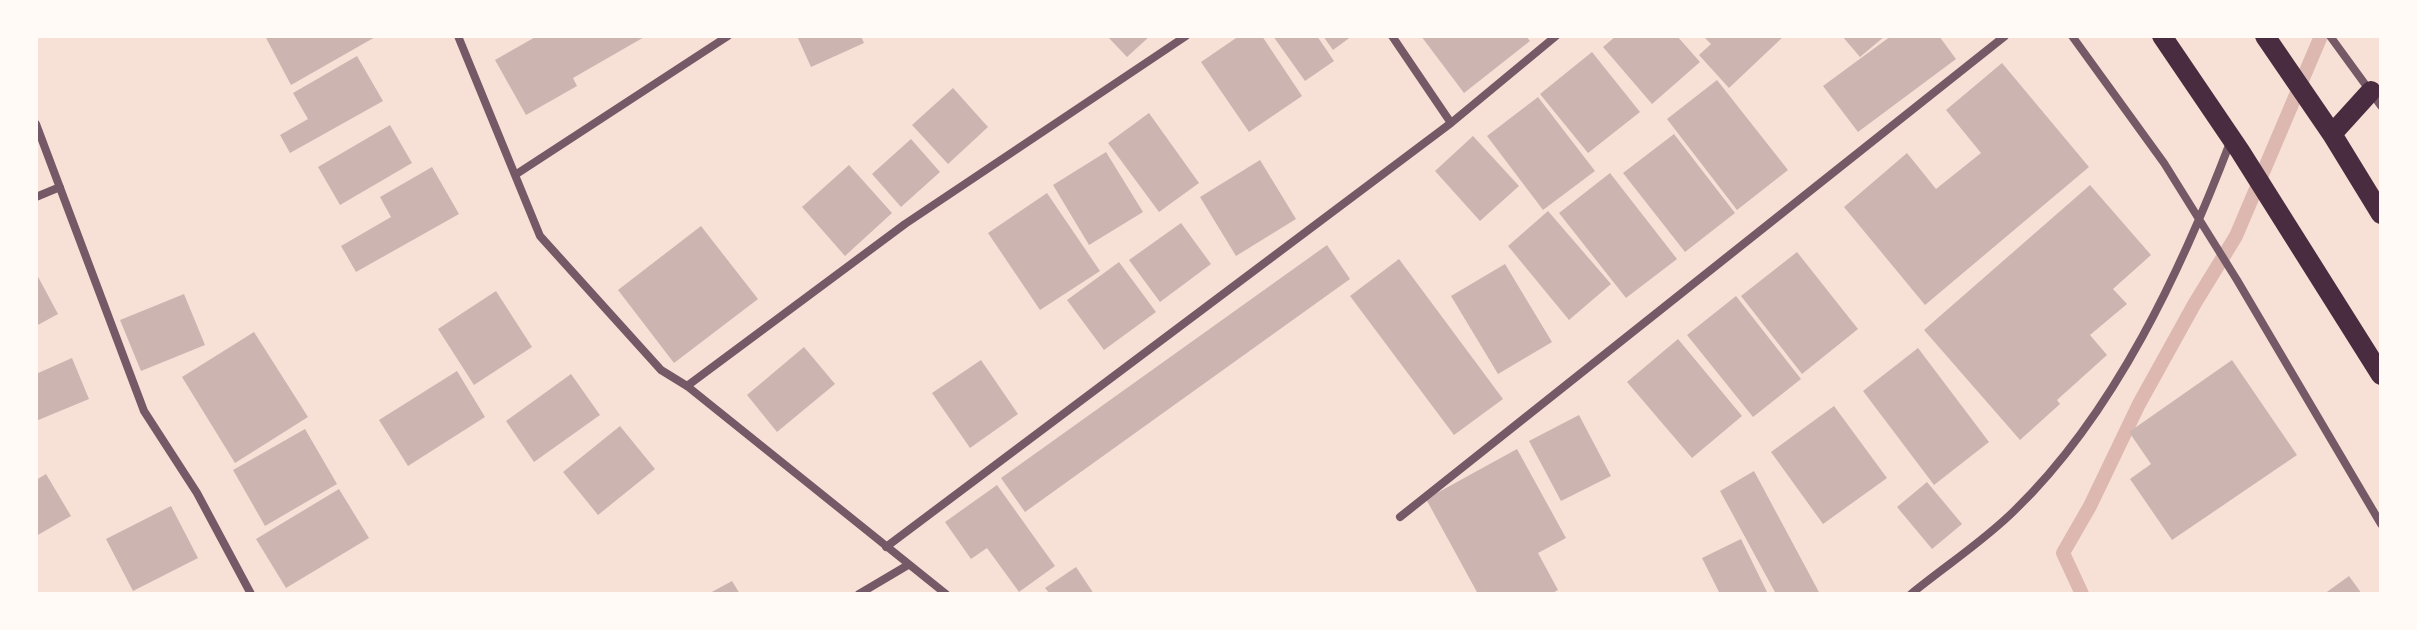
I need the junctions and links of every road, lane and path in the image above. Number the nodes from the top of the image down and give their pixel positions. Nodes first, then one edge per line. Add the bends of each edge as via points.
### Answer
1 (458, 36) edge
2 (728, 36) edge
3 (1186, 36) edge
4 (1392, 36) edge
5 (1556, 36) edge
6 (2005, 36) edge
7 (2072, 36) edge
8 (2162, 36) edge
9 (2265, 36) edge
10 (2330, 36) edge
11 (2376, 99) edge
12 (1451, 123) junction
13 (36, 124) edge
14 (2332, 134) junction
15 (2236, 145) junction
16 (515, 175) junction
17 (60, 187) junction
18 (36, 197) edge
19 (2381, 214) edge
20 (2200, 222) junction
21 (2381, 375) edge
22 (687, 386) junction
23 (1400, 517) dead end
24 (2381, 524) edge
25 (886, 547) junction
26 (908, 565) junction
27 (251, 594) edge
28 (859, 594) edge
29 (946, 594) edge
30 (1911, 594) edge

1 - 16 street
2 - 16 street
3 - 22 street via 905,224
4 - 12 street
5 - 12 street
6 - 23 street
7 - 20 street
8 - 15 main road
9 - 14 main road
10 - 11 street
11 - 14 main road
12 - 25 street
13 - 17 street
14 - 19 main road
15 - 20 street
15 - 21 main road
16 - 22 street via 540,236 661,370
17 - 18 street
17 - 27 street via 144,411 197,493
20 - 24 street
20 - 30 street via 2130,358 2084,433 2015,510
22 - 25 street
25 - 26 street
26 - 28 street
26 - 29 street

